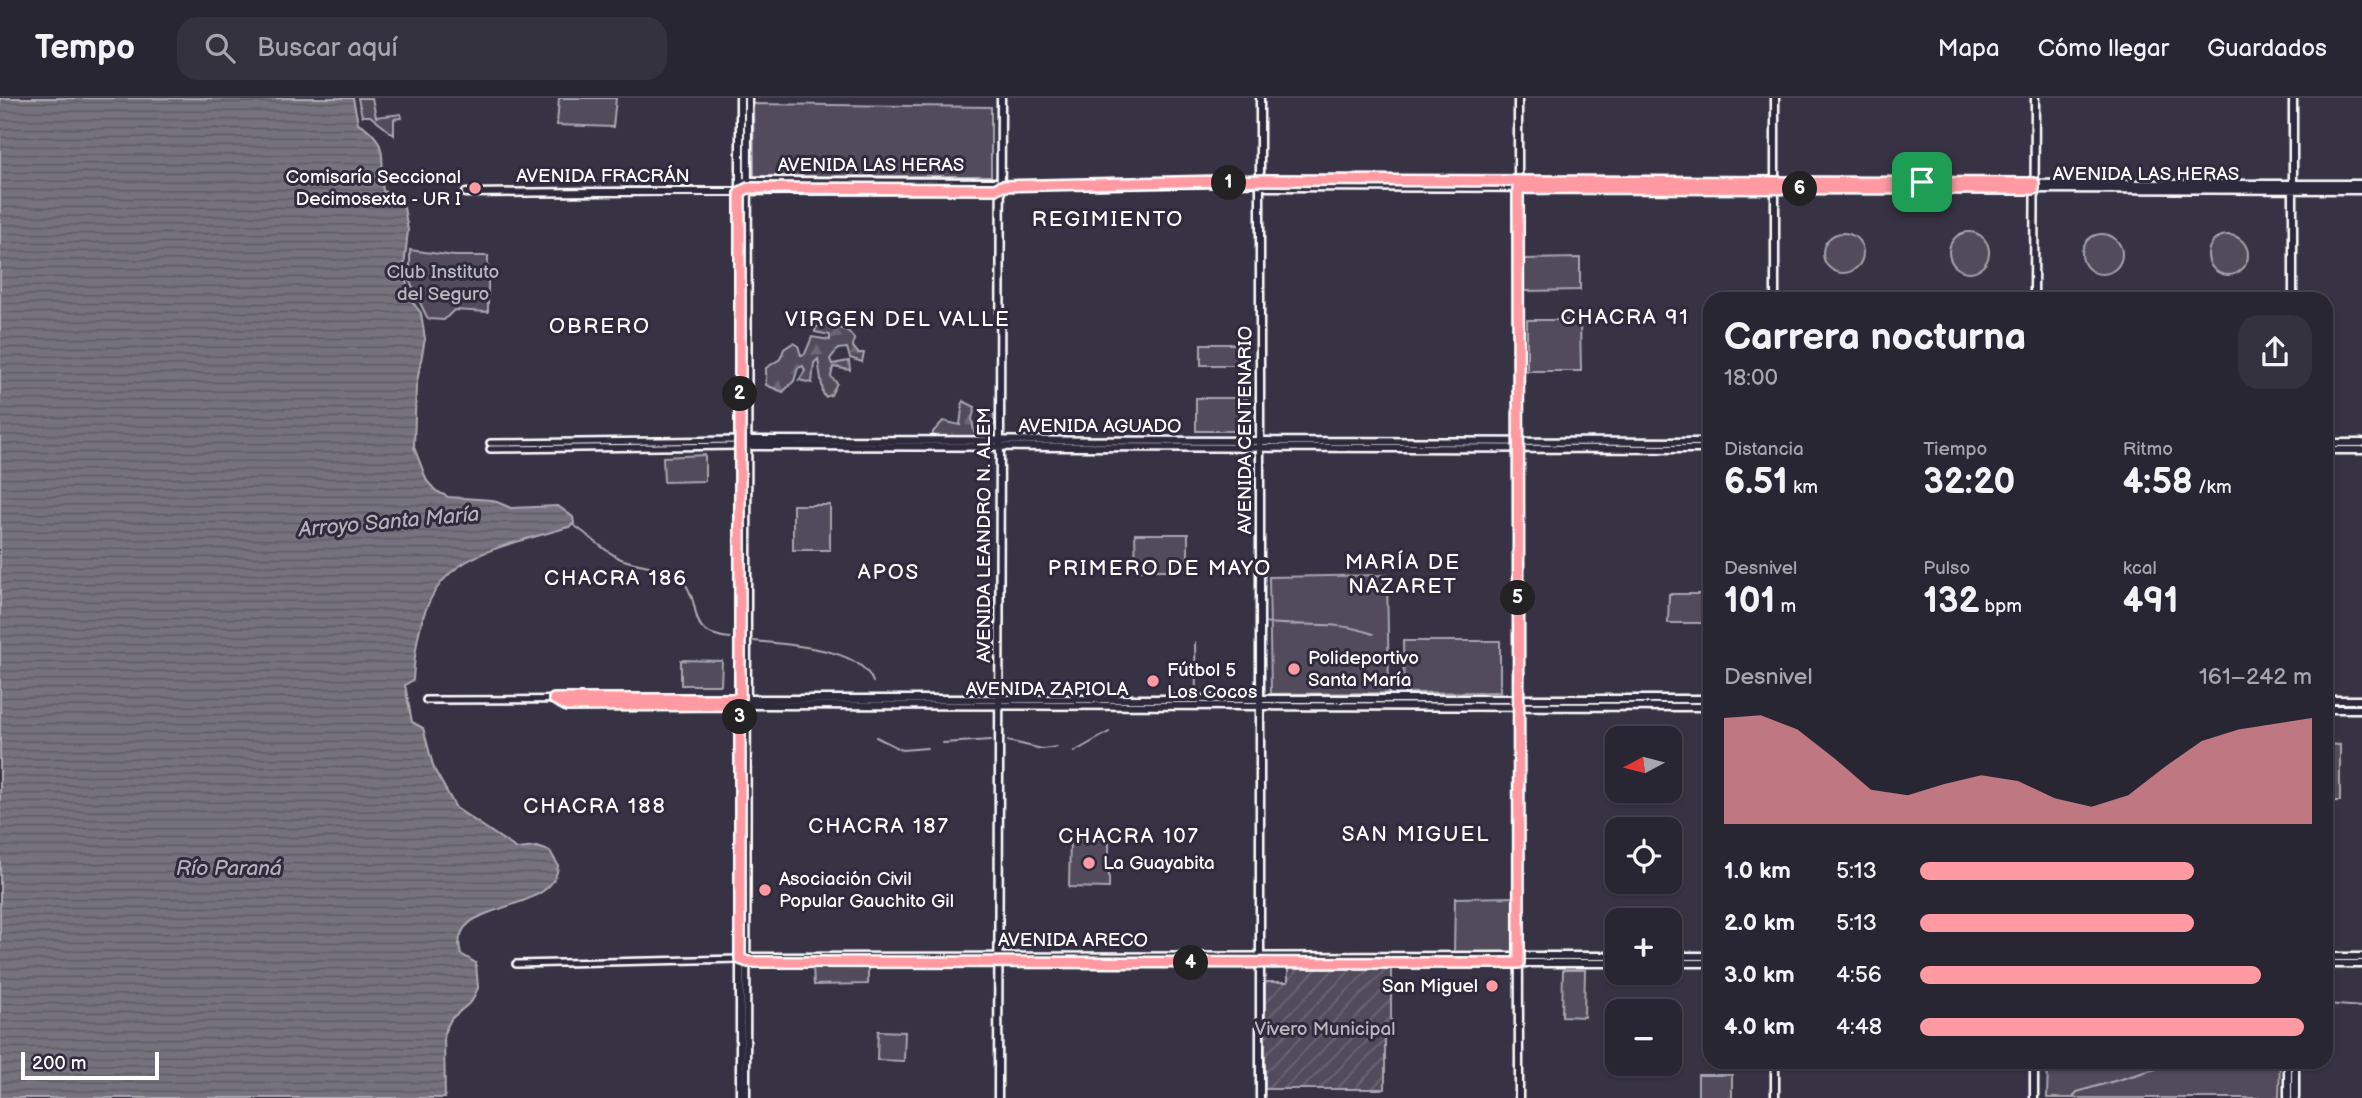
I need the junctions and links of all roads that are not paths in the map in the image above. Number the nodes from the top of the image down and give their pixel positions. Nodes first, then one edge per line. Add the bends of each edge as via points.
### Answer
1 (740, 98) edge
2 (748, 98) edge
3 (1001, 98) edge
4 (1260, 98) edge
5 (1518, 98) edge
6 (1775, 98) edge
7 (2035, 98) edge
8 (2293, 98) edge
9 (745, 183) junction
10 (1260, 183) junction
11 (1518, 184) junction
12 (2362, 184) edge
13 (1775, 185) junction
14 (1001, 186) junction
15 (2034, 186) junction
16 (2293, 187) junction
17 (2362, 190) edge
18 (466, 192) dead end
19 (740, 192) junction
20 (1775, 292) edge
21 (2034, 292) edge
22 (2293, 292) edge
23 (1703, 442) edge
24 (740, 443) junction
25 (748, 443) junction
26 (2333, 443) edge
27 (2362, 443) edge
28 (1000, 444) junction
29 (1260, 445) junction
30 (1518, 445) junction
31 (490, 446) dead end
32 (1703, 449) edge
33 (2333, 450) edge
34 (2362, 450) edge
35 (1703, 699) edge
36 (426, 700) dead end
37 (2333, 700) edge
38 (1000, 701) junction
39 (2362, 701) edge
40 (744, 702) junction
41 (1260, 702) junction
42 (1518, 703) junction
43 (1703, 707) edge
44 (2333, 709) edge
45 (2362, 709) edge
46 (1605, 956) edge
47 (1682, 956) edge
48 (1703, 956) edge
49 (2333, 957) edge
50 (2362, 957) edge
51 (740, 959) junction
52 (748, 959) junction
53 (1000, 959) junction
54 (1260, 959) junction
55 (1519, 960) junction
56 (1605, 963) edge
57 (1682, 963) edge
58 (1703, 963) edge
59 (516, 964) dead end
60 (2333, 964) edge
61 (2362, 964) edge
62 (1775, 1069) edge
63 (2034, 1069) edge
64 (2288, 1069) edge
65 (2295, 1069) edge
66 (740, 1098) edge
67 (746, 1098) edge
68 (998, 1098) edge
69 (1260, 1098) edge
70 (1519, 1098) edge
71 (1775, 1098) edge
72 (2034, 1098) edge
73 (2288, 1098) edge
74 (2295, 1098) edge

1 - 9 main road
2 - 9 main road
3 - 14 main road, AVENIDA LEANDRO N. ALEM
4 - 10 main road, AVENIDA CENTENARIO
5 - 11 main road
6 - 13 main road
7 - 15 main road
8 - 16 main road
9 - 14 main road, AVENIDA LAS HERAS
9 - 19 main road, AVENIDA LAS HERAS
9 - 25 main road
10 - 11 main road, AVENIDA LAS HERAS via 1267,187
10 - 14 street, AVENIDA LAS HERAS
10 - 29 main road, AVENIDA CENTENARIO
11 - 13 main road, AVENIDA LAS HERAS
11 - 30 main road
12 - 16 main road, AVENIDA LAS HERAS
13 - 15 main road, AVENIDA LAS HERAS
13 - 20 main road
14 - 28 main road, AVENIDA LEANDRO N. ALEM
15 - 16 main road, AVENIDA LAS HERAS
15 - 21 main road
16 - 17 main road, AVENIDA LAS HERAS
16 - 22 main road
18 - 19 main road, AVENIDA FRACRÁN
19 - 24 main road
23 - 30 main road, AVENIDA AGUADO
24 - 25 main road, AVENIDA AGUADO
24 - 31 street, AVENIDA AGUADO
24 - 40 main road
25 - 28 main road, AVENIDA AGUADO
25 - 40 main road
26 - 27 main road
28 - 29 main road, AVENIDA AGUADO
28 - 38 main road, AVENIDA LEANDRO N. ALEM
29 - 30 main road, AVENIDA AGUADO
29 - 41 main road, AVENIDA CENTENARIO
30 - 32 main road, AVENIDA AGUADO
30 - 42 main road
33 - 34 main road
35 - 42 main road, AVENIDA ZAPIOLA
36 - 40 street, AVENIDA ZAPIOLA
37 - 39 main road
38 - 40 main road, AVENIDA ZAPIOLA
38 - 41 main road, AVENIDA ZAPIOLA
38 - 53 main road, AVENIDA LEANDRO N. ALEM
40 - 51 main road
40 - 52 main road
41 - 42 main road, AVENIDA ZAPIOLA
41 - 54 main road, AVENIDA CENTENARIO
42 - 43 main road, AVENIDA ZAPIOLA
42 - 55 main road
44 - 45 main road
46 - 55 main road, AVENIDA ARECO
47 - 48 main road
49 - 50 main road
51 - 52 main road, AVENIDA ARECO
51 - 59 street, AVENIDA ARECO
51 - 66 main road
52 - 53 main road, AVENIDA ARECO
52 - 67 main road
53 - 54 main road, AVENIDA ARECO
53 - 68 main road, AVENIDA LEANDRO N. ALEM
54 - 55 main road, AVENIDA ARECO
54 - 69 main road, AVENIDA CENTENARIO
55 - 56 main road, AVENIDA ARECO
55 - 70 main road
57 - 58 main road
60 - 61 main road
62 - 71 main road
63 - 72 main road
64 - 73 main road
65 - 74 main road

